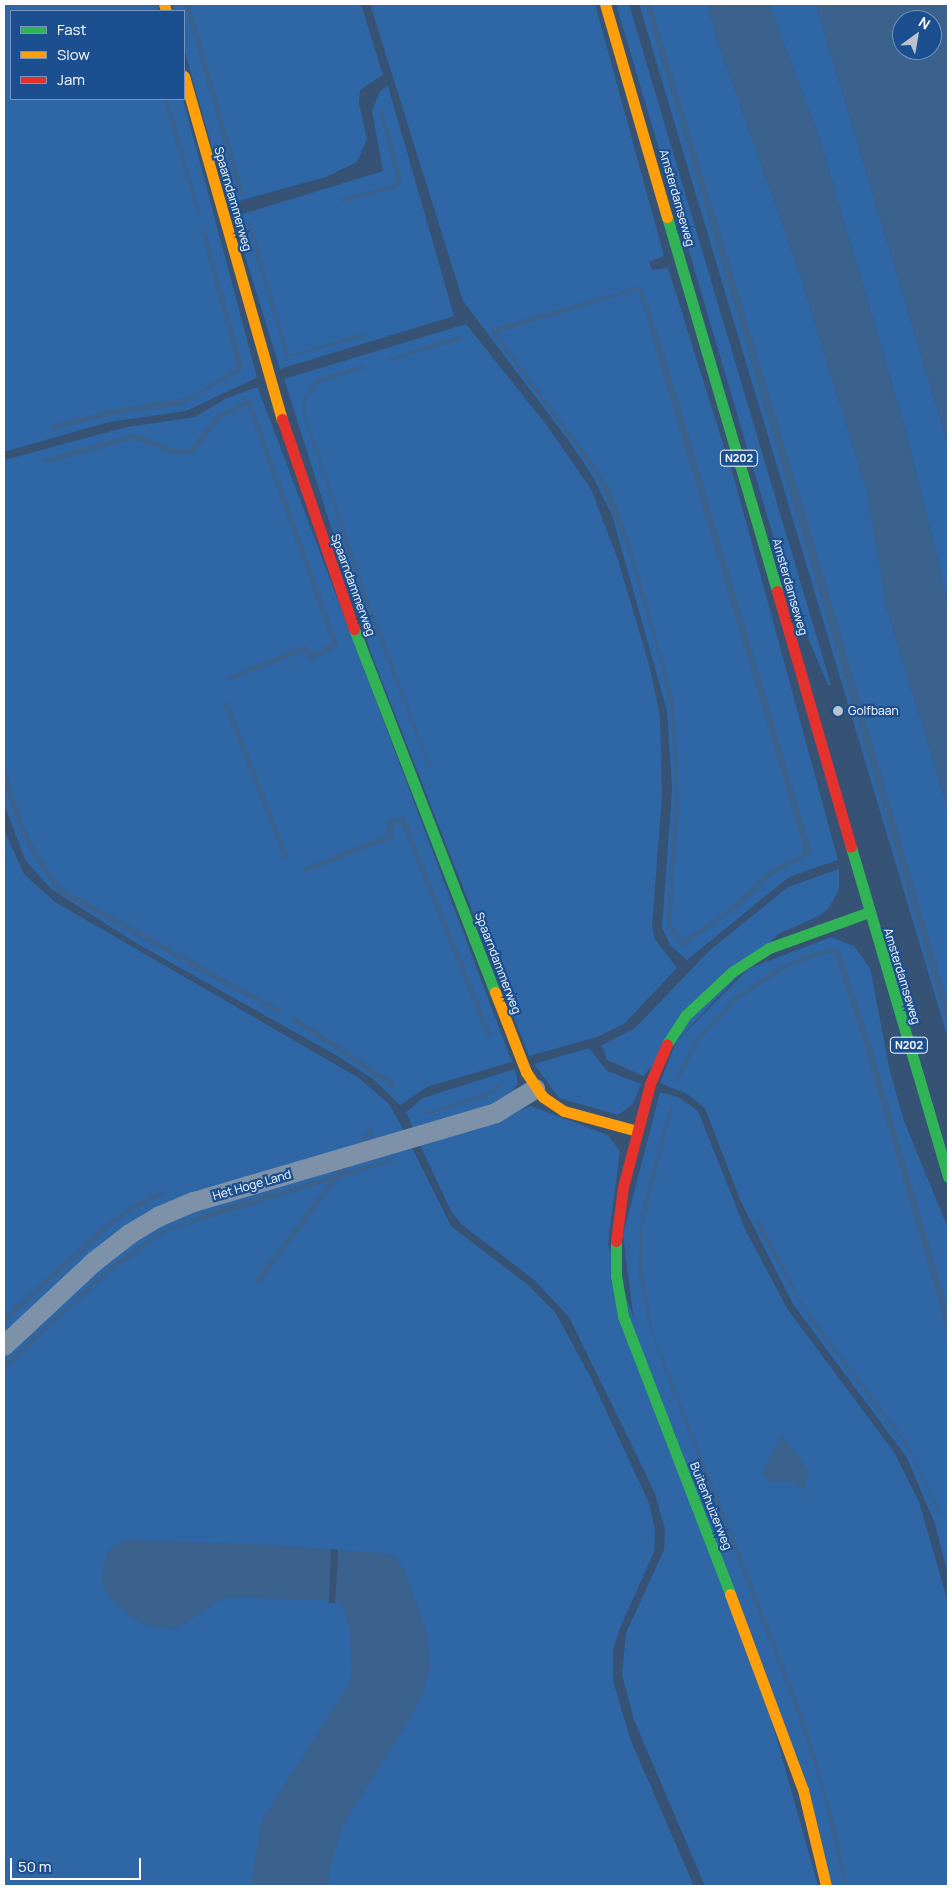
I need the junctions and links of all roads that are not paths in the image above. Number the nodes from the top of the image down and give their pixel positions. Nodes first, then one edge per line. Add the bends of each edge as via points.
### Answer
1 (605, 4) edge
2 (185, 80) edge
3 (869, 912) junction
4 (535, 1089) junction
5 (636, 1131) junction
6 (948, 1177) edge
7 (4, 1346) edge
8 (826, 1886) edge

1 - 3 street, Amsterdamseweg / N202
2 - 4 street, Spaarndammerweg via 269,378 314,520 364,657 522,1063
3 - 5 street, Buitenhuizerweg via 769,948 712,988 685,1016 667,1044 650,1084
3 - 6 street, Amsterdamseweg / N202
4 - 5 street via 564,1111
4 - 7 street, Het Hoge Land via 496,1113 194,1202 158,1217 101,1256
5 - 8 street, Buitenhuizerweg via 616,1231 616,1275 623,1316 791,1752

